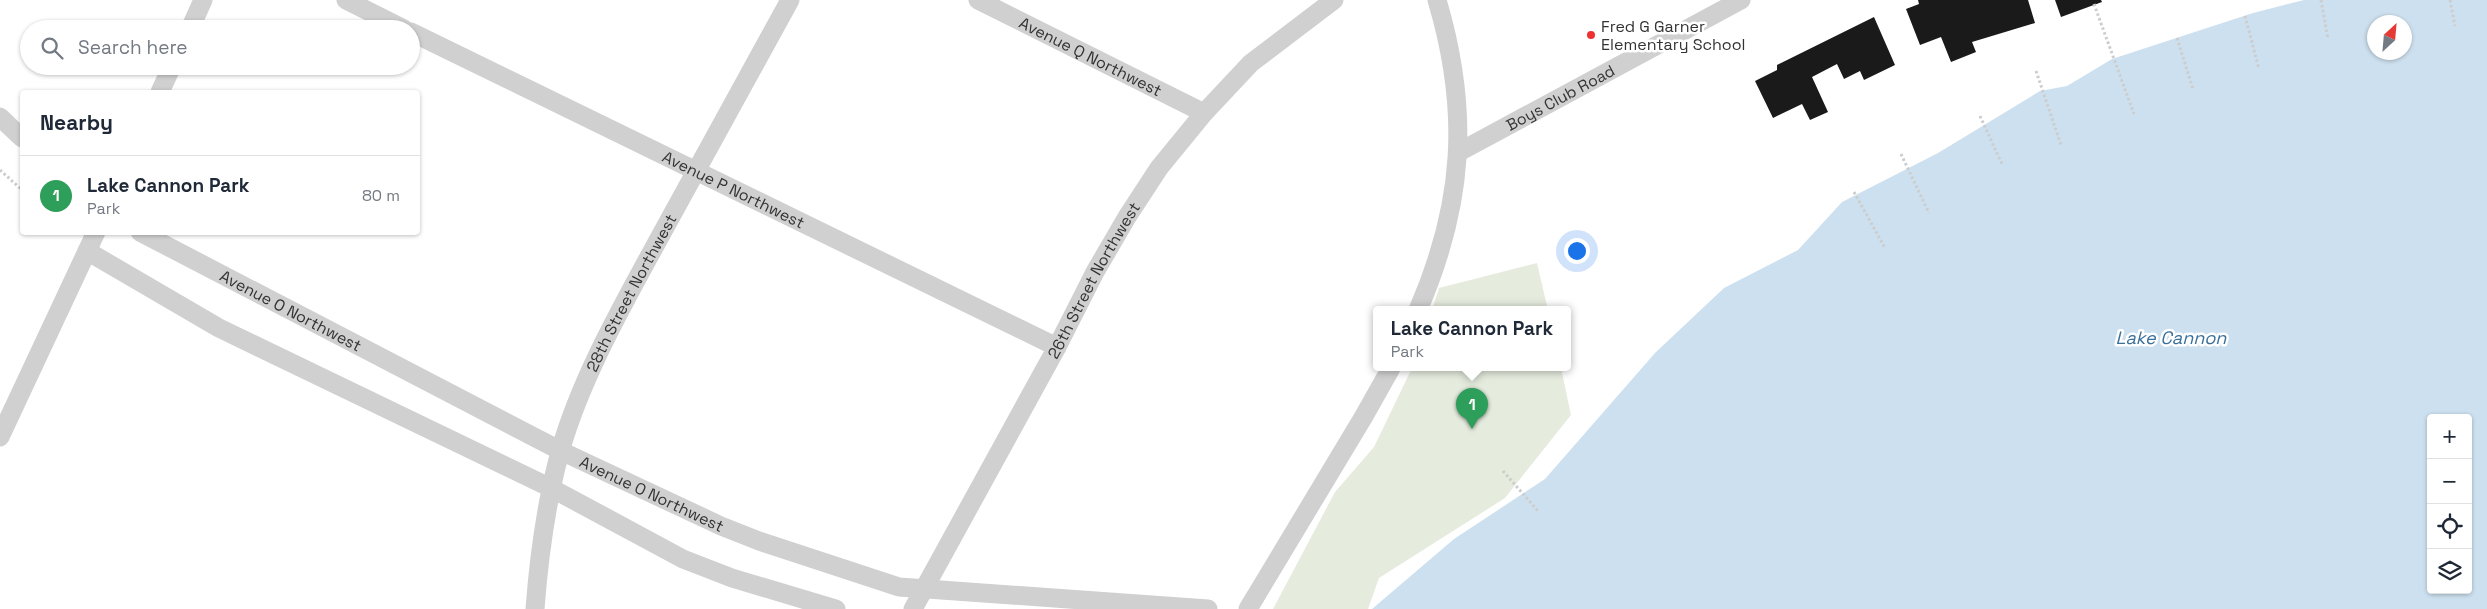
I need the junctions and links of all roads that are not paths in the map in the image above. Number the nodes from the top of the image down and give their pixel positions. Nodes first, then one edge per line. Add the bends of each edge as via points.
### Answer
1 (203, 0) edge
2 (346, 0) edge
3 (790, 0) edge
4 (978, 0) edge
5 (1334, 0) edge
6 (1437, 0) edge
7 (1741, 0) edge
8 (194, 20) edge
9 (386, 20) edge
10 (420, 36) edge
11 (168, 75) edge
12 (161, 90) edge
13 (1204, 113) junction
14 (0, 118) edge
15 (20, 136) edge
16 (1459, 152) junction
17 (697, 170) junction
18 (95, 235) edge
19 (146, 235) edge
20 (87, 251) junction
21 (1420, 306) edge
22 (1057, 347) junction
23 (1389, 371) edge
24 (0, 436) edge
25 (561, 451) junction
26 (551, 488) junction
27 (924, 590) junction
28 (535, 609) edge
29 (836, 609) edge
30 (913, 609) edge
31 (1208, 609) edge
32 (1248, 609) edge

1 - 8 street
2 - 9 street
3 - 17 street, 28th Street Northwest
4 - 13 street, Avenue Q Northwest
5 - 13 street, 26th Street Northwest via 1257,58
6 - 16 street via 1457,88
7 - 16 street, Boys Club Road
10 - 17 street, Avenue P Northwest
11 - 12 street
13 - 22 street, 26th Street Northwest via 1159,168 1126,217
14 - 15 street
16 - 21 street via 1442,247
17 - 22 street, Avenue P Northwest
17 - 25 street, 28th Street Northwest via 608,336
18 - 20 street
19 - 25 street, Avenue O Northwest
20 - 24 street
20 - 26 street via 219,328
22 - 27 street, 26th Street Northwest
23 - 32 street
25 - 26 street, 28th Street Northwest
25 - 27 street, Avenue O Northwest via 759,541 899,587
26 - 28 street, 28th Street Northwest
26 - 29 street via 683,560
27 - 30 street, 26th Street Northwest
27 - 31 street, Avenue O Northwest

